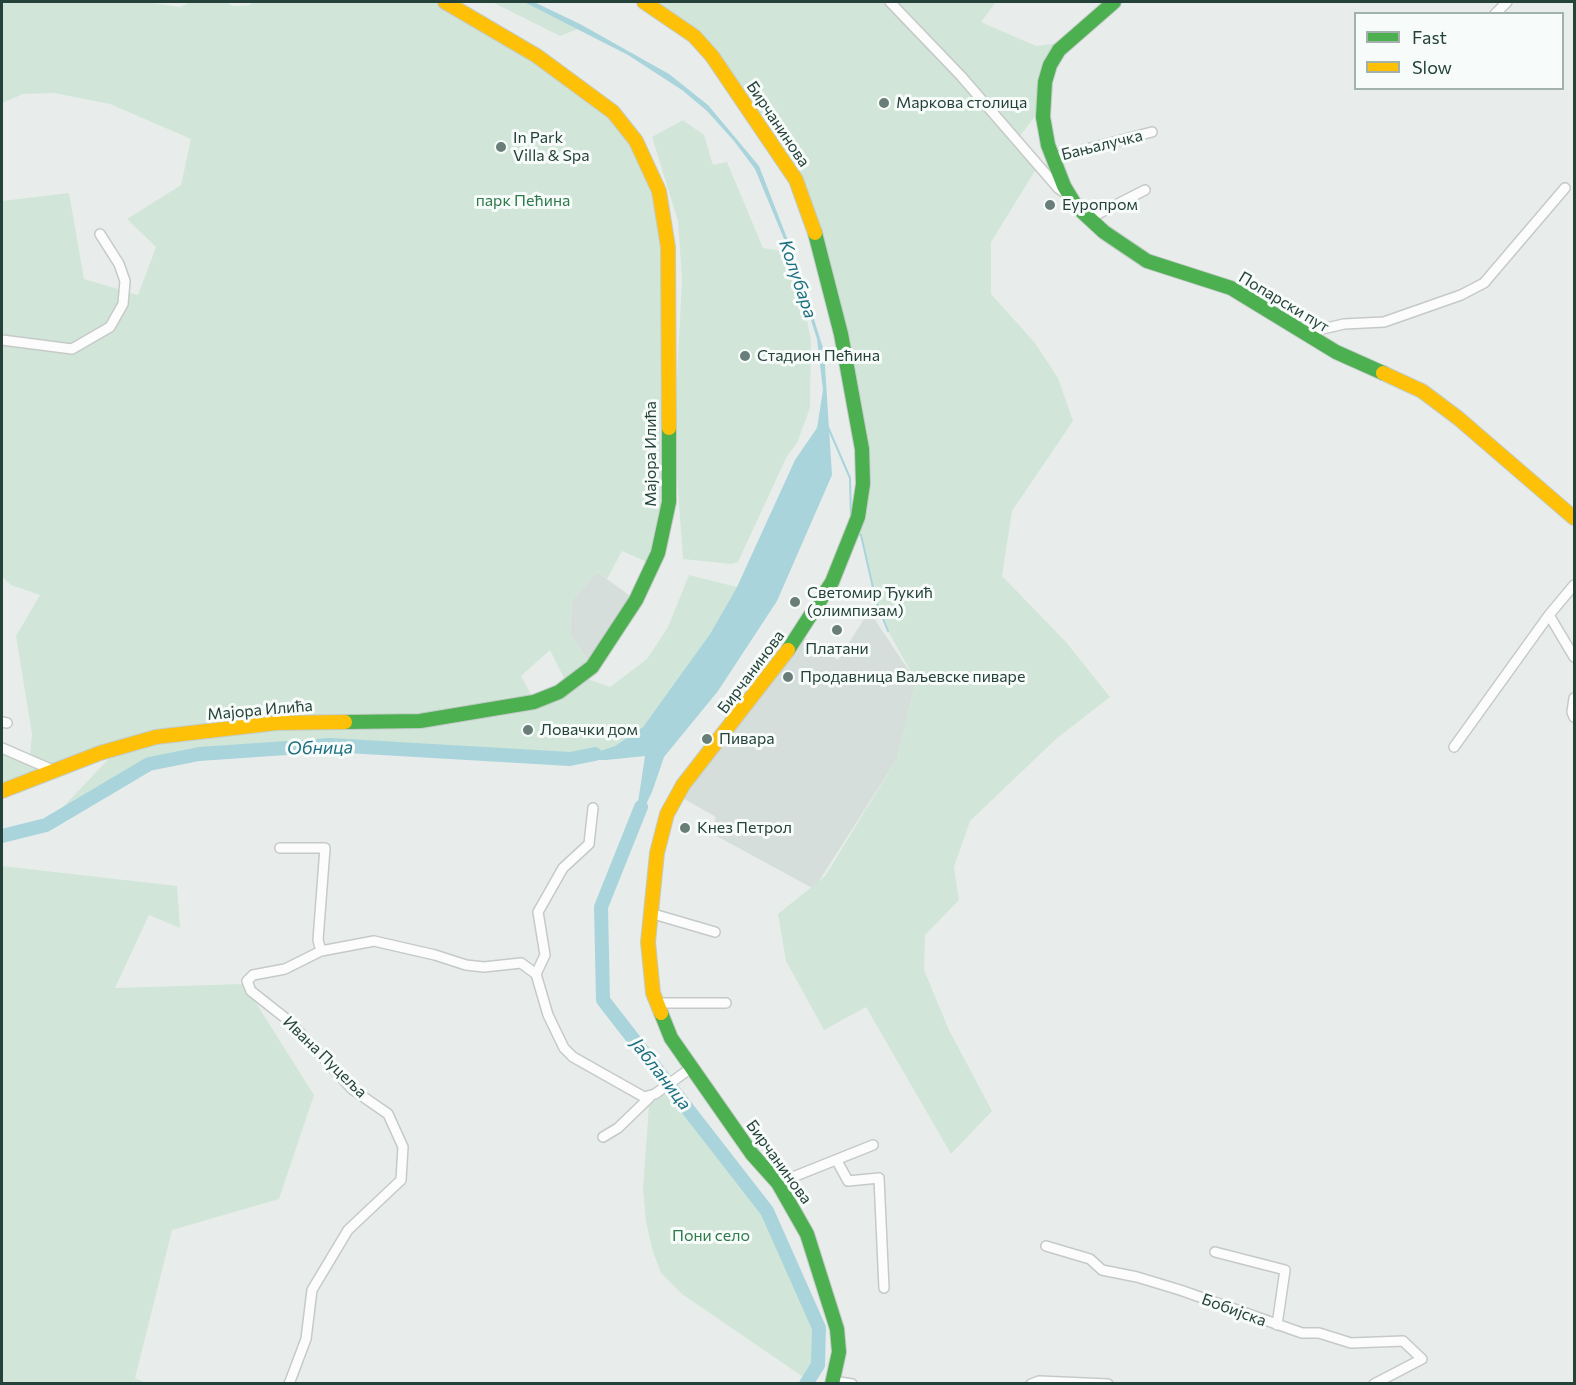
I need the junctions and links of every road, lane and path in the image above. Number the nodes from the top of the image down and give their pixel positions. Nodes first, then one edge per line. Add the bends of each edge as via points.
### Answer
1 (445, 2) edge
2 (644, 2) edge
3 (890, 2) edge
4 (1114, 2) edge
5 (1152, 132) dead end
6 (1052, 158) junction
7 (1565, 188) dead end
8 (1145, 190) dead end
9 (1067, 194) junction
10 (1089, 219) junction
11 (100, 234) dead end
12 (1305, 333) junction
13 (2, 340) edge
14 (1575, 518) edge
15 (1575, 585) edge
16 (1549, 615) junction
17 (1575, 657) edge
18 (1575, 698) edge
19 (1575, 717) edge
20 (1454, 747) dead end
21 (2, 748) edge
22 (55, 771) junction
23 (2, 791) edge
24 (593, 808) dead end
25 (280, 848) dead end
26 (650, 913) junction
27 (715, 932) dead end
28 (321, 951) junction
29 (536, 974) junction
30 (656, 1003) junction
31 (726, 1003) dead end
32 (691, 1068) junction
33 (648, 1096) junction
34 (603, 1137) dead end
35 (873, 1145) dead end
36 (837, 1161) junction
37 (778, 1183) junction
38 (1046, 1246) dead end
39 (1215, 1252) dead end
40 (884, 1288) dead end
41 (1277, 1325) junction
42 (834, 1379) edge
43 (289, 1383) edge
44 (852, 1383) edge
45 (1031, 1383) edge
46 (1108, 1383) edge
47 (1374, 1383) edge

1 - 22 main road, Мајора Илића via 537,56 603,104 624,123 656,183 666,219 668,247 669,502 662,541 647,579 592,667 544,699 420,721 292,722 173,735 110,750
2 - 26 main road, Бирчанинова via 694,36 712,56 796,180 812,219 845,354 863,465 862,499 854,532 823,599 672,804 659,841
3 - 9 street
4 - 6 main road, Попарски пут via 1067,42 1050,64 1043,106
5 - 6 street, Бањалучка
6 - 9 main road, Попарски пут
7 - 12 street via 1484,283 1384,322 1344,324
8 - 10 street
9 - 10 main road, Попарски пут
10 - 12 main road, Попарски пут via 1154,265 1225,286
11 - 13 street via 125,281 123,304 110,327 72,350
12 - 14 main road, Попарски пут via 1336,352 1430,396
15 - 16 street
16 - 17 street
16 - 20 street
18 - 19 street
21 - 22 street
22 - 23 main road, Мајора Илића
24 - 29 street via 589,844 563,868 538,912 545,955
25 - 28 street via 326,848 318,940
26 - 27 street
26 - 30 main road, Бирчанинова via 648,950
28 - 29 street, Ивана Пуцеља via 374,941 466,965 521,963
28 - 43 street, Ивана Пуцеља via 285,969 254,975 247,981 251,991 289,1021 352,1089 388,1114 403,1146 401,1180 348,1230 312,1290 306,1339
29 - 33 street via 548,1015 564,1048 573,1057
30 - 31 street
30 - 32 main road, Бирчанинова via 671,1038
32 - 33 street
32 - 37 main road, Бирчанинова via 752,1154
33 - 34 street via 618,1128
35 - 36 street
36 - 37 street
36 - 40 street via 848,1181 879,1178
37 - 42 main road, Бирчанинова via 807,1234 825,1286 838,1339
38 - 41 street, Бобијска via 1090,1259 1102,1270 1180,1290
39 - 41 street via 1285,1270
41 - 47 street, Бобијска via 1351,1343 1403,1341 1422,1359
42 - 44 street
45 - 46 street

